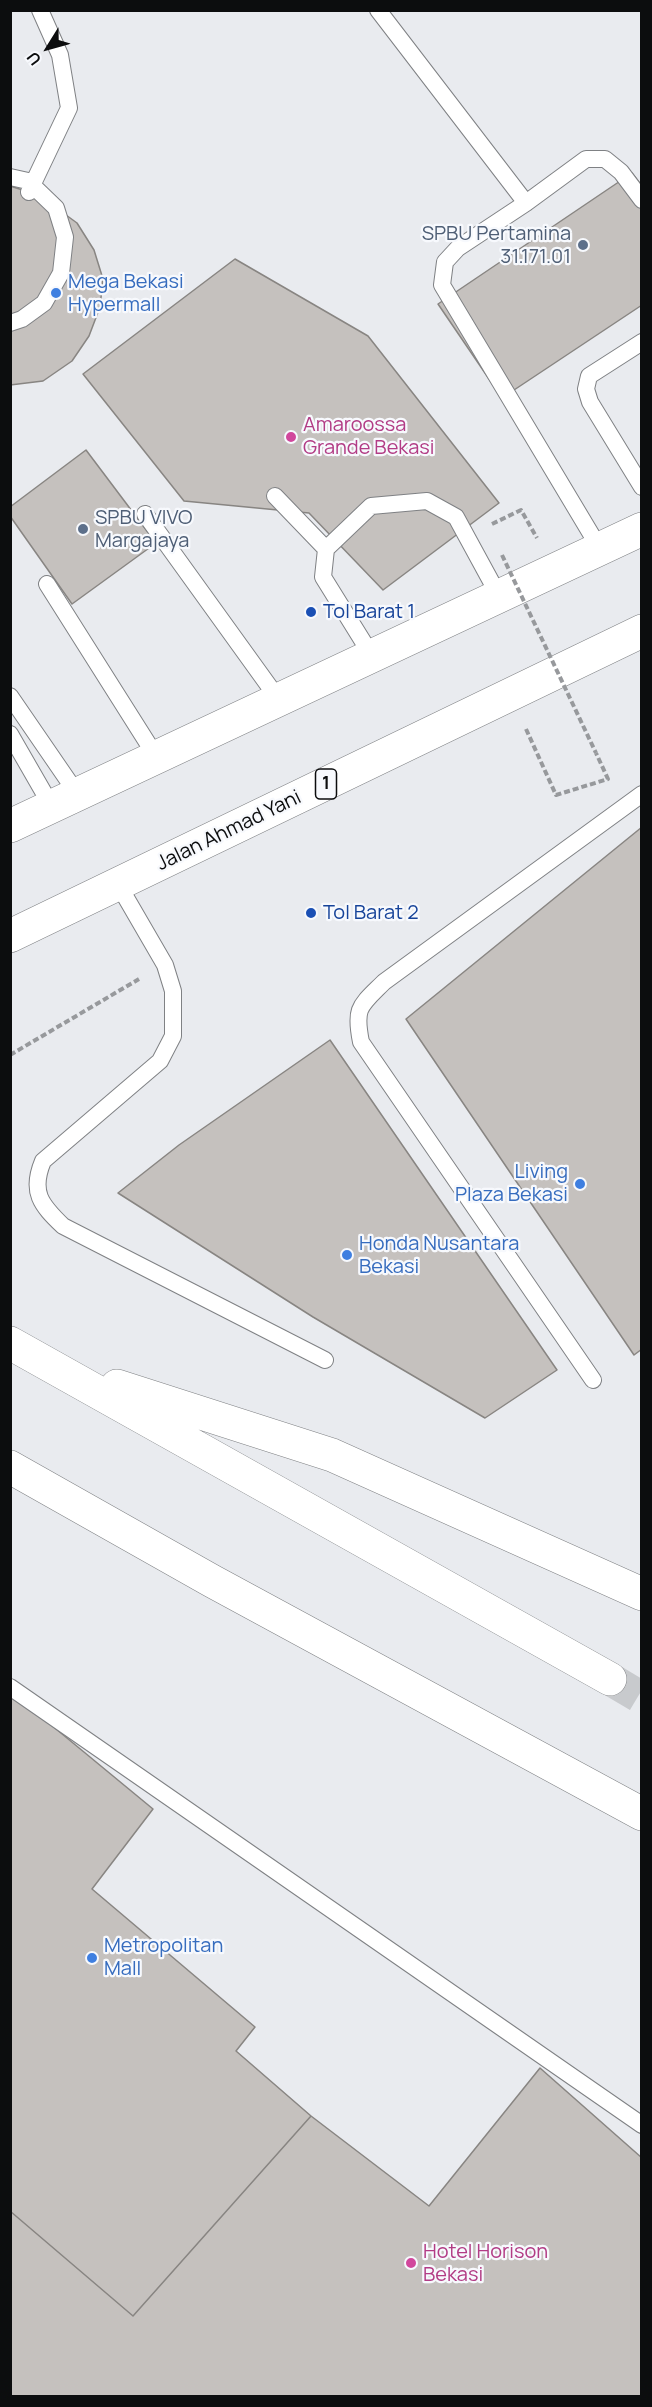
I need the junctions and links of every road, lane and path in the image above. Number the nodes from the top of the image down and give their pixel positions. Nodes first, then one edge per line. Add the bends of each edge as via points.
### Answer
1 (40, 10) edge
2 (378, 10) edge
3 (10, 177) edge
4 (29, 192) dead end
5 (642, 200) edge
6 (526, 203) junction
7 (10, 323) edge
8 (642, 342) edge
9 (642, 487) edge
10 (275, 496) dead end
11 (521, 510) dead end
12 (145, 514) dead end
13 (487, 527) dead end
14 (642, 529) edge
15 (326, 549) junction
16 (600, 549) junction
17 (502, 555) dead end
18 (47, 584) dead end
19 (499, 596) junction
20 (642, 631) edge
21 (372, 656) junction
22 (510, 694) junction
23 (10, 696) edge
24 (279, 700) junction
25 (10, 734) edge
26 (157, 758) junction
27 (642, 794) edge
28 (65, 801) junction
29 (10, 826) edge
30 (118, 884) junction
31 (10, 936) edge
32 (165, 964) junction
33 (10, 1055) edge
34 (10, 1343) edge
35 (325, 1360) dead end
36 (50, 1364) junction
37 (593, 1380) dead end
38 (10, 1467) edge
39 (642, 1594) edge
40 (610, 1679) tunnel mouth
41 (10, 1687) edge
42 (642, 1814) edge
43 (642, 2125) edge

1 - 4 lane via 60,55 69,108
2 - 6 lane
3 - 7 lane via 28,181 56,208 65,237 61,273 44,303
5 - 6 lane via 621,172 604,159 586,159
6 - 16 lane via 458,248 445,262 442,285
8 - 9 lane via 589,376 586,389
10 - 15 lane
11 - 13 path
12 - 24 lane
14 - 16 highway
15 - 19 lane via 370,506 427,501 456,517
15 - 21 lane via 323,577
16 - 19 highway
17 - 22 path, bridge via 608,779 556,795
18 - 26 lane
19 - 21 highway
20 - 22 highway, Jalan Ahmad Yani / 1
21 - 24 highway
22 - 30 highway, Jalan Ahmad Yani / 1
23 - 28 lane
24 - 26 highway
25 - 28 lane
26 - 28 highway
27 - 37 lane via 384,982 364,1002 356,1019 361,1042
28 - 29 highway
30 - 31 highway, Jalan Ahmad Yani / 1
30 - 32 lane
32 - 33 path
32 - 35 lane via 173,991 172,1036 160,1060 43,1161 36,1177 38,1195 46,1210 63,1226
34 - 36 highway
36 - 39 highway via 332,1455
36 - 40 highway
38 - 42 highway
41 - 43 lane

